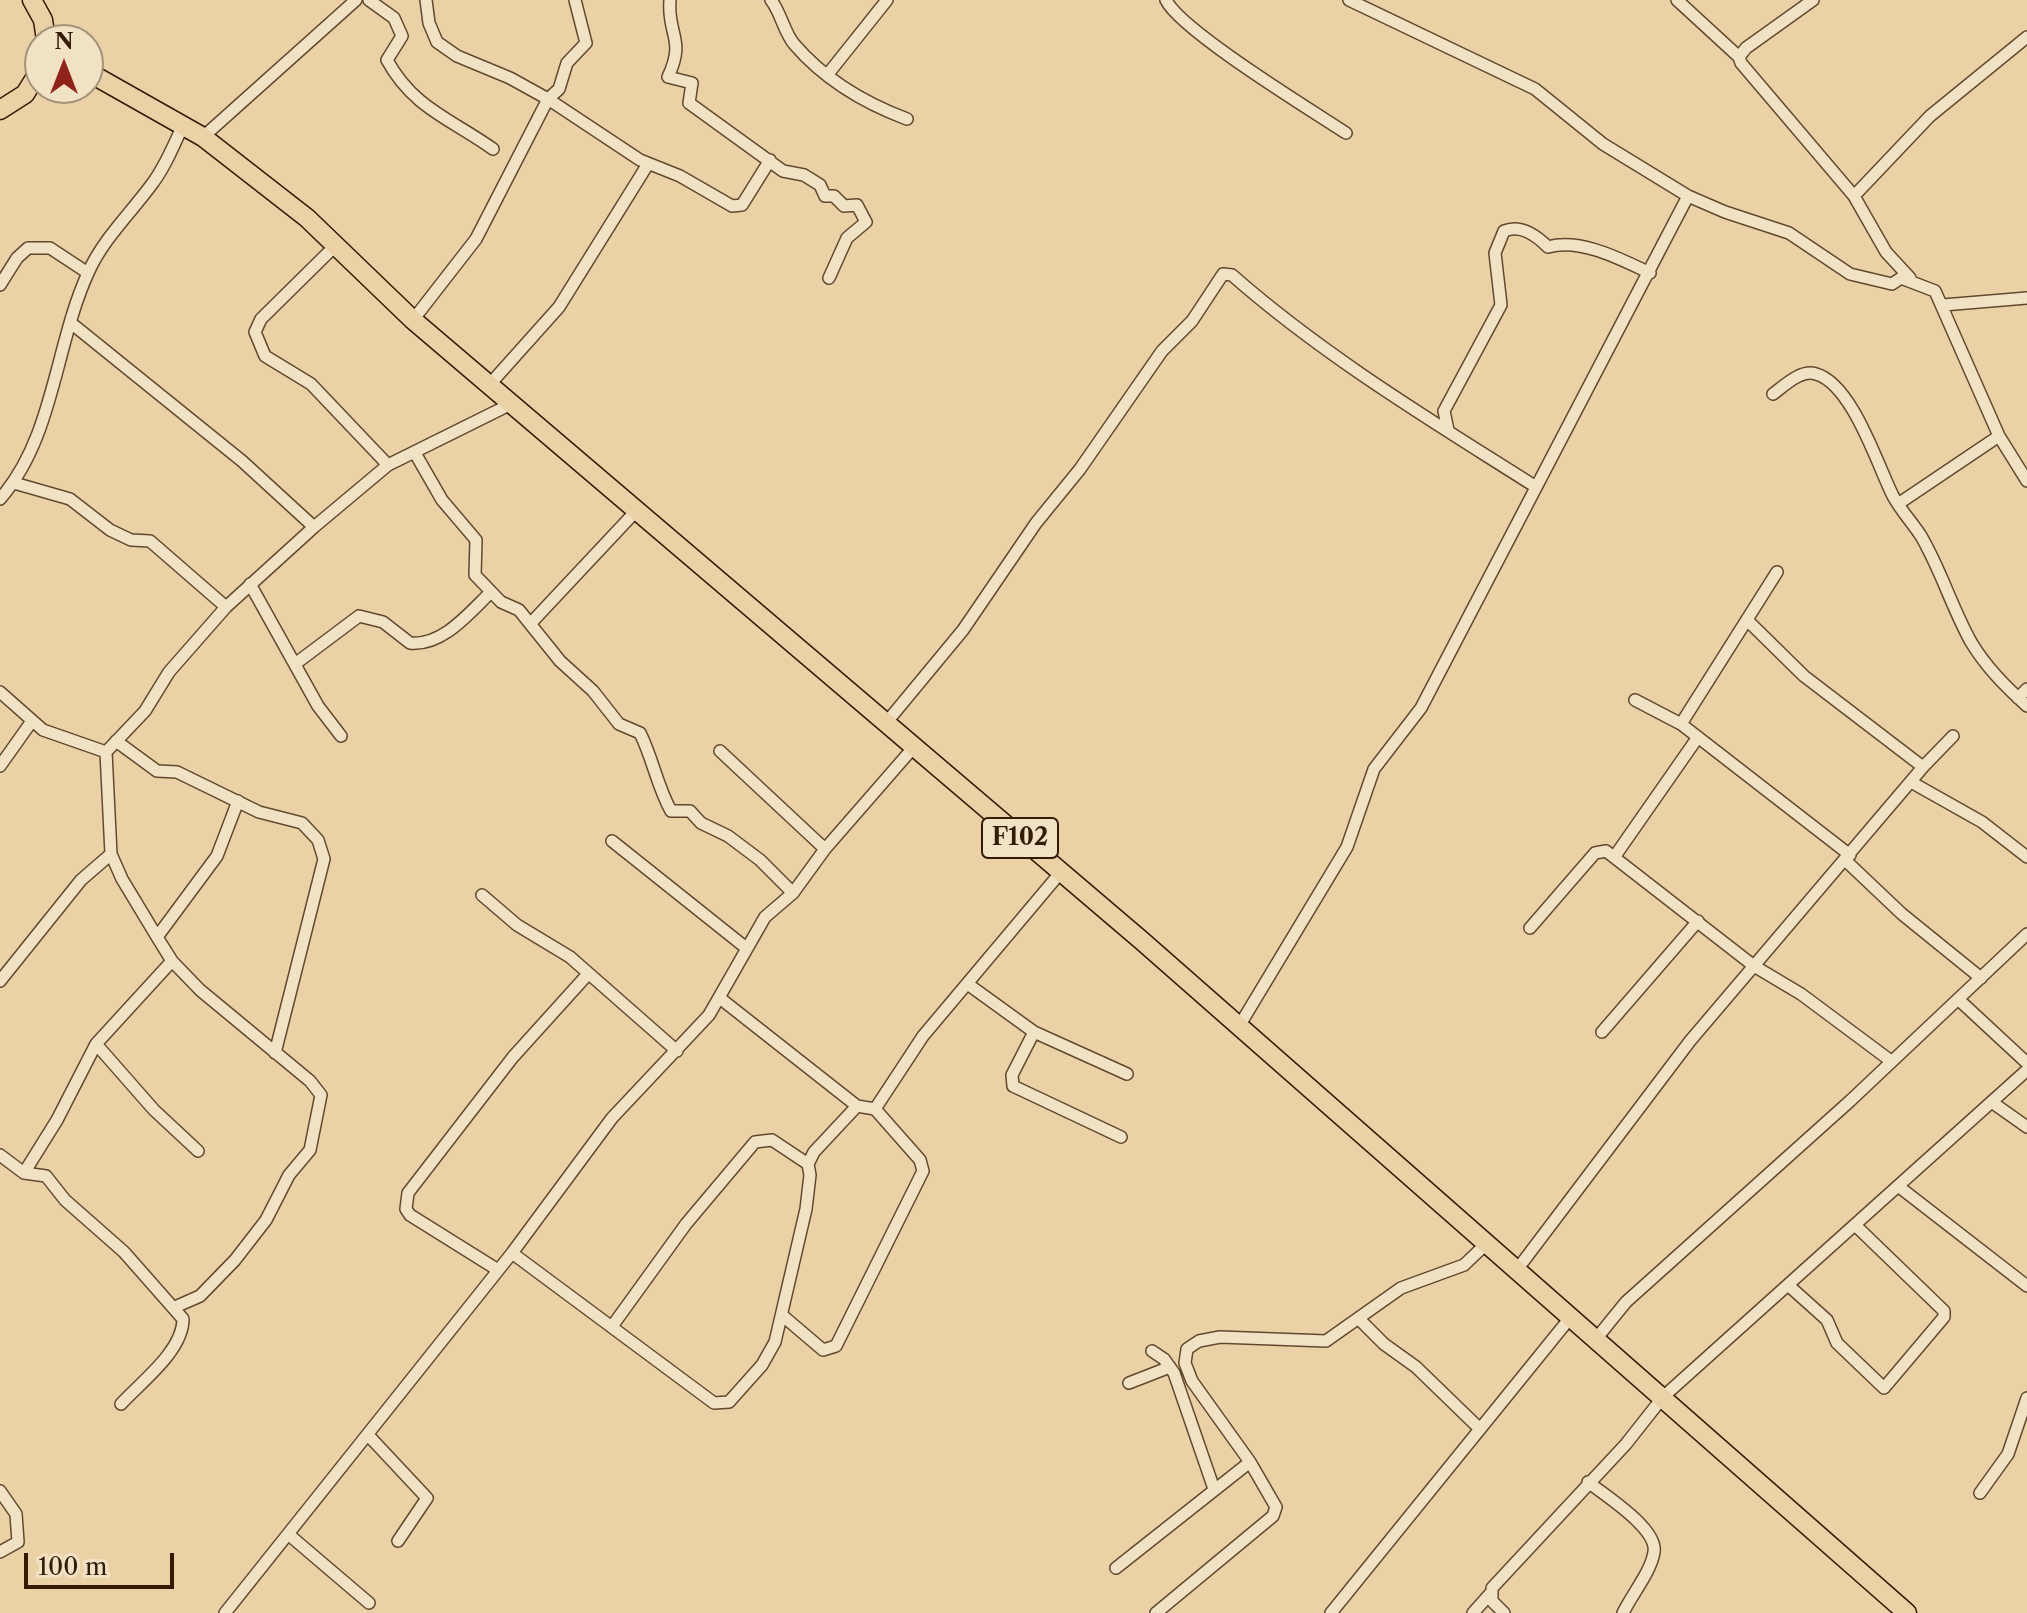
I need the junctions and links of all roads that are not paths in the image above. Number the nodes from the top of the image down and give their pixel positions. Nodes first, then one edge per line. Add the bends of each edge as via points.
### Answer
1 (356, 0) edge
2 (369, 0) edge
3 (426, 0) edge
4 (575, 0) edge
5 (670, 0) edge
6 (771, 0) edge
7 (887, 0) edge
8 (1166, 0) edge
9 (1349, 0) edge
10 (1677, 0) edge
11 (1813, 0) edge
12 (36, 6) edge
13 (47, 24) edge
14 (2027, 37) edge
15 (1739, 57) junction
16 (828, 74) junction
17 (104, 83) edge
18 (104, 88) edge
19 (114, 90) junction
20 (24, 96) edge
21 (548, 99) junction
22 (0, 110) edge
23 (907, 119) dead end
24 (183, 125) junction
25 (1346, 133) dead end
26 (203, 137) junction
27 (493, 149) dead end
28 (770, 160) junction
29 (648, 164) junction
30 (1688, 196) junction
31 (1854, 196) junction
32 (1860, 219) dead end
33 (336, 245) junction
34 (88, 273) junction
35 (1650, 273) junction
36 (829, 278) dead end
37 (1913, 280) junction
38 (0, 285) edge
39 (2027, 298) edge
40 (1943, 305) junction
41 (413, 320) junction
42 (71, 323) junction
43 (491, 383) junction
44 (1773, 394) dead end
45 (514, 403) junction
46 (1448, 431) junction
47 (1999, 436) junction
48 (415, 453) junction
49 (388, 465) junction
50 (2027, 481) edge
51 (14, 483) junction
52 (1536, 487) junction
53 (0, 499) edge
54 (1898, 504) junction
55 (637, 510) junction
56 (314, 527) junction
57 (1777, 572) dead end
58 (250, 584) junction
59 (491, 592) junction
60 (226, 607) junction
61 (1747, 620) junction
62 (531, 623) junction
63 (295, 664) junction
64 (0, 692) edge
65 (2024, 698) edge
66 (1635, 700) dead end
67 (32, 721) junction
68 (886, 723) junction
69 (1681, 724) junction
70 (341, 736) dead end
71 (1953, 736) dead end
72 (1698, 737) junction
73 (116, 741) junction
74 (913, 748) junction
75 (720, 751) dead end
76 (106, 752) junction
77 (0, 766) edge
78 (1923, 767) junction
79 (1911, 782) junction
80 (238, 801) junction
81 (612, 841) dead end
82 (825, 849) junction
83 (111, 854) junction
84 (1615, 856) junction
85 (1848, 857) junction
86 (2027, 857) edge
87 (1061, 872) junction
88 (793, 893) junction
89 (482, 895) dead end
90 (1698, 921) junction
91 (1530, 928) dead end
92 (2027, 934) edge
93 (157, 937) junction
94 (745, 947) junction
95 (172, 961) junction
96 (1754, 966) junction
97 (588, 974) junction
98 (1981, 978) junction
99 (0, 981) edge
100 (969, 985) junction
101 (721, 999) junction
102 (1958, 999) junction
103 (1238, 1028) junction
104 (1034, 1032) junction
105 (1602, 1032) dead end
106 (96, 1044) junction
107 (677, 1051) junction
108 (275, 1053) junction
109 (1891, 1061) junction
110 (2027, 1063) edge
111 (2027, 1070) edge
112 (1127, 1074) dead end
113 (1993, 1103) junction
114 (857, 1106) junction
115 (875, 1109) junction
116 (2027, 1127) edge
117 (1121, 1137) dead end
118 (198, 1151) dead end
119 (0, 1155) edge
120 (808, 1164) junction
121 (24, 1173) junction
122 (1898, 1186) junction
123 (1855, 1225) junction
124 (1485, 1245) junction
125 (512, 1253) junction
126 (498, 1270) junction
127 (1516, 1271) junction
128 (1788, 1285) junction
129 (2027, 1286) edge
130 (175, 1307) junction
131 (783, 1316) junction
132 (1570, 1318) junction
133 (1359, 1319) junction
134 (613, 1325) junction
135 (1596, 1339) junction
136 (1152, 1351) dead end
137 (1170, 1367) junction
138 (1129, 1383) dead end
139 (1663, 1397) junction
140 (121, 1404) dead end
141 (2026, 1404) edge
142 (1480, 1429) junction
143 (368, 1435) junction
144 (1250, 1462) junction
145 (1588, 1482) junction
146 (1214, 1489) junction
147 (0, 1491) edge
148 (1980, 1493) dead end
149 (288, 1534) junction
150 (398, 1541) dead end
151 (0, 1552) edge
152 (1116, 1568) dead end
153 (1490, 1594) junction
154 (369, 1603) dead end
155 (225, 1613) edge
156 (1156, 1613) edge
157 (1331, 1613) edge
158 (1473, 1613) edge
159 (1504, 1613) edge
160 (1623, 1613) edge
161 (1907, 1613) edge

1 - 26 street
2 - 27 street via 394,18 402,36 387,60 408,92
3 - 21 street via 437,42
4 - 21 street via 586,43 567,63 559,89
5 - 28 street via 668,21 678,55 668,77 692,83 689,103
6 - 16 street via 792,43
7 - 16 street
8 - 25 street via 1179,17 1222,49
9 - 30 street via 1535,89 1603,144
10 - 15 street
11 - 15 street
12 - 13 main road
14 - 31 street via 1930,116
15 - 31 street
16 - 23 street via 860,99
17 - 19 main road, F102
18 - 19 main road, F102
19 - 24 main road, F102
20 - 22 main road
21 - 29 street
21 - 41 street via 476,239
24 - 26 main road, F102
24 - 34 street via 152,184 121,220
26 - 33 main road, F102
28 - 29 street via 738,206
28 - 36 street via 783,171 804,175 844,206 857,205 866,222 847,238
29 - 43 street via 559,307
30 - 35 street
30 - 37 street via 1789,233 1850,274 1892,284 1901,278
31 - 32 street
31 - 37 street via 1897,268
33 - 41 main road, F102
33 - 49 street via 261,319 255,332 265,356 311,384
34 - 38 street via 50,248 28,248
34 - 42 street
35 - 46 street via 1605,253 1561,243 1548,247 1520,229 1504,231 1495,253 1501,305 1444,411
35 - 52 street
37 - 40 street via 1935,291
39 - 40 street
40 - 47 street
41 - 43 main road, F102
42 - 51 street via 37,431
42 - 56 street via 242,461
43 - 45 main road, F102
44 - 54 street via 1807,373 1824,377 1851,406
45 - 48 street
45 - 55 main road, F102
46 - 52 street
46 - 68 street via 1282,318 1232,275 1223,274 1036,523 963,630
47 - 50 street
47 - 54 street
48 - 49 street
48 - 59 street via 442,500 476,540 475,575
49 - 56 street
51 - 53 street
51 - 60 street via 70,499 110,530 131,540 150,541
52 - 103 street via 1421,708 1374,769 1347,847
54 - 65 street via 1925,545 1969,638 1996,678
55 - 62 street
55 - 68 main road, F102
56 - 58 street
57 - 61 street
58 - 60 street
58 - 63 street
59 - 62 street
59 - 63 street via 454,627 430,641 410,643 383,622 359,616
60 - 73 street
61 - 69 street
61 - 78 street via 1804,676
62 - 88 street via 619,724 640,733 671,811 690,811 728,836
63 - 70 street
64 - 67 street
66 - 69 street
67 - 76 street via 43,730
67 - 77 street
68 - 74 main road, F102
69 - 72 street
71 - 78 street
72 - 84 street
72 - 85 street
73 - 76 street
73 - 80 street via 150,768 188,776
74 - 82 street
74 - 87 main road, F102
75 - 82 street
76 - 83 street
78 - 79 street
79 - 85 street
79 - 86 street via 1982,822
80 - 93 street via 217,856
80 - 108 street via 302,823 318,840 324,859
81 - 94 street
82 - 88 street
83 - 93 street
83 - 99 street via 81,880
84 - 90 street
84 - 91 street via 1595,853
85 - 96 street
85 - 98 street via 1902,914
87 - 100 street
87 - 103 main road, F102
88 - 94 street via 765,917
89 - 97 street
90 - 96 street
90 - 105 street
92 - 98 street
93 - 95 street
94 - 101 street
95 - 106 street
95 - 108 street
96 - 109 street
96 - 127 street via 1690,1041
97 - 107 street
97 - 126 street via 513,1057 408,1193 410,1215
98 - 102 street
100 - 104 street
100 - 115 street via 923,1036
101 - 107 street
101 - 114 street
102 - 109 street
102 - 110 street
103 - 124 main road, F102
104 - 112 street
104 - 117 street via 1012,1075 1013,1086
106 - 118 street
106 - 121 street
107 - 125 street via 612,1118
108 - 130 street via 321,1095 310,1150 235,1260 200,1296
109 - 135 street via 1626,1302
111 - 113 street
113 - 116 street
113 - 122 street
114 - 115 street
114 - 120 street
115 - 131 street via 920,1160 923,1171 836,1346 823,1350
119 - 121 street
120 - 131 street via 806,1209
120 - 134 street via 772,1140 755,1142 686,1224
121 - 130 street via 46,1176
122 - 123 street
122 - 129 street
123 - 128 street
123 - 128 street via 1944,1311 1884,1388 1837,1343 1827,1320
124 - 127 main road, F102
124 - 133 street via 1464,1265 1401,1288
125 - 126 street
125 - 134 street
126 - 143 street
127 - 132 main road, F102
128 - 139 street
130 - 140 street via 183,1319 181,1332
131 - 134 street via 762,1365 724,1405 714,1403
132 - 135 main road, F102
132 - 142 street
133 - 142 street
133 - 144 street via 1326,1341 1220,1337 1187,1349 1185,1363 1192,1381
135 - 139 main road, F102
136 - 137 street
137 - 138 street
137 - 146 street
139 - 145 street
139 - 161 main road, F102
141 - 148 street via 2008,1454
142 - 157 street
143 - 149 street
143 - 150 street via 427,1498
144 - 146 street
144 - 156 street via 1276,1507 1273,1516
145 - 153 street
145 - 160 street via 1654,1540 1654,1554
146 - 152 street
147 - 151 street via 16,1514 18,1542
149 - 154 street
149 - 155 street
153 - 158 street
153 - 159 street

